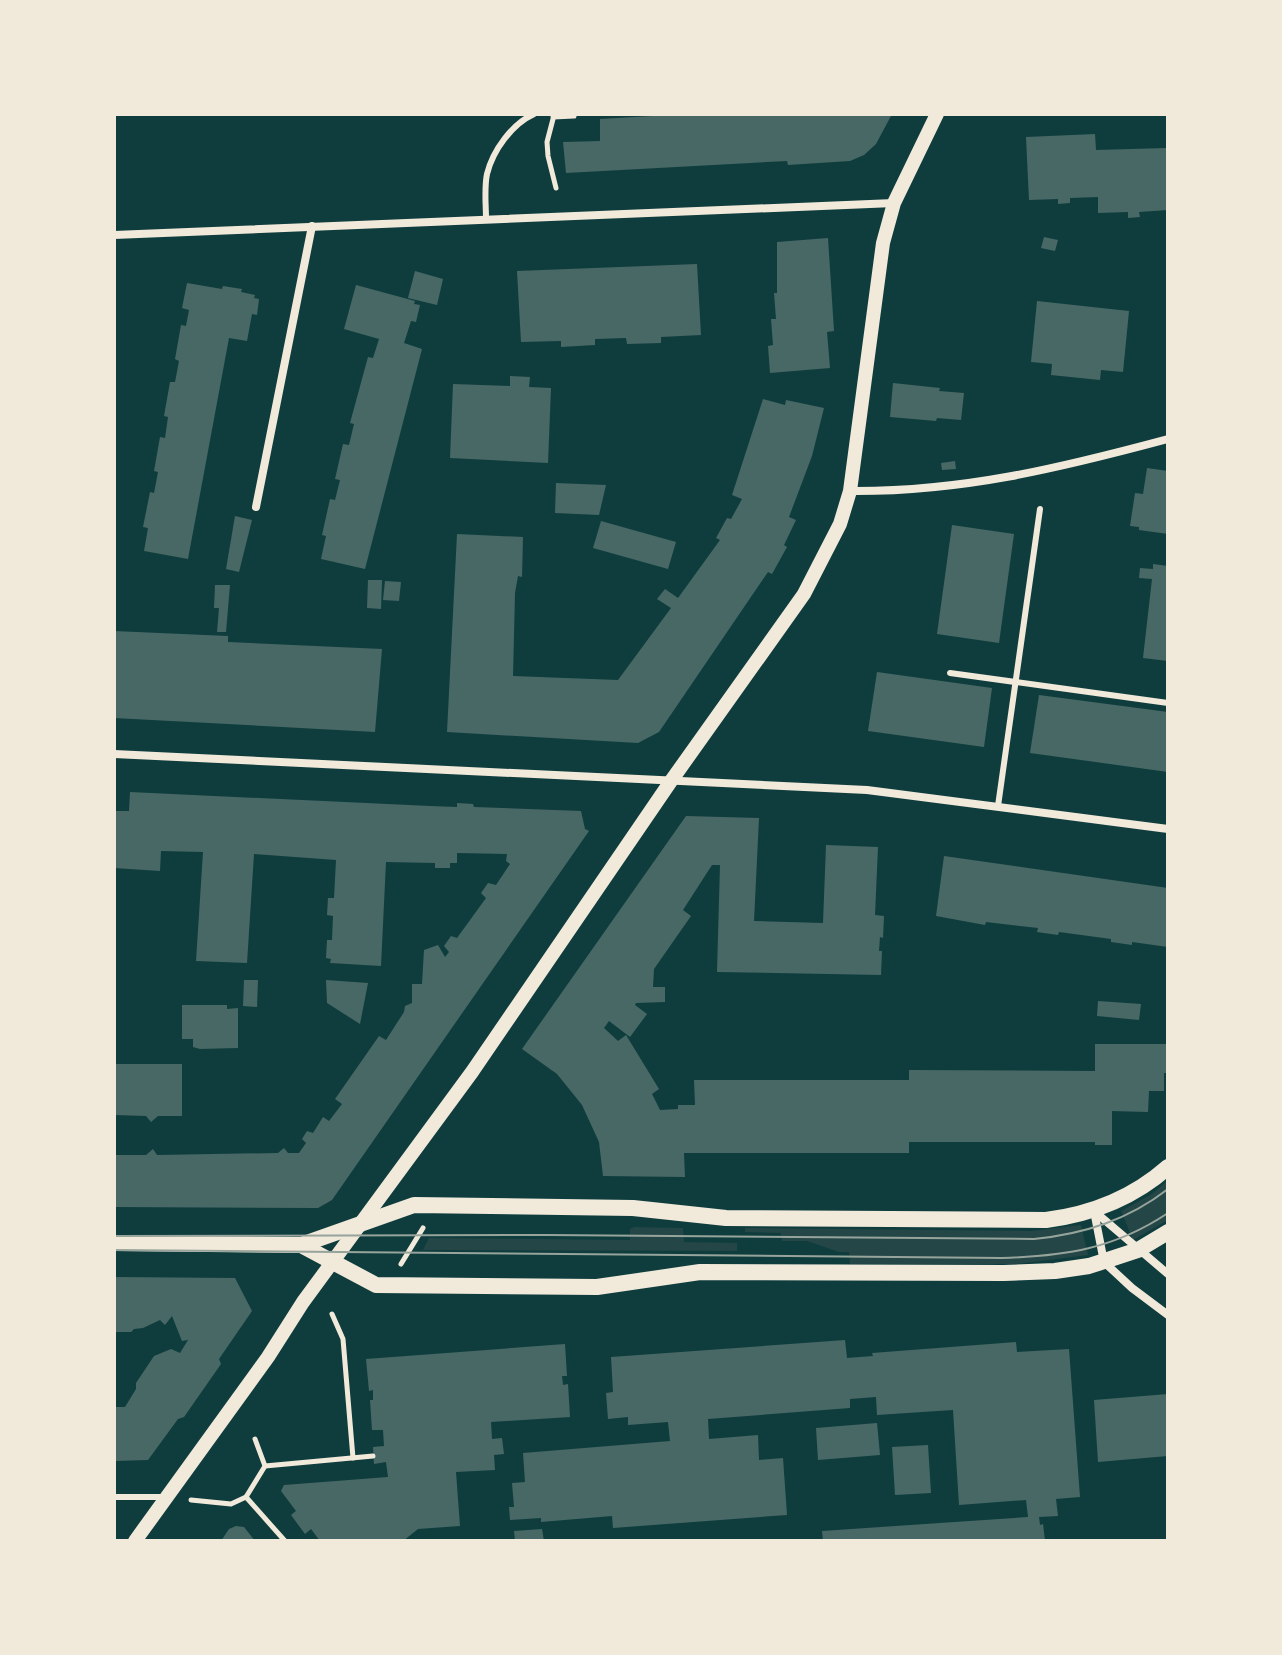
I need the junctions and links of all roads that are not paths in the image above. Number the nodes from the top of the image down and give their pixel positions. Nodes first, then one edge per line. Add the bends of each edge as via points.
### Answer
1 (534, 114) edge
2 (937, 114) edge
3 (894, 203) junction
4 (486, 219) junction
5 (312, 226) junction
6 (114, 235) edge
7 (1168, 439) edge
8 (850, 491) junction
9 (256, 507) dead end
10 (1040, 509) dead end
11 (950, 673) dead end
12 (1016, 684) junction
13 (1168, 703) edge
14 (114, 754) edge
15 (671, 781) junction
16 (998, 806) junction
17 (1168, 829) edge
18 (1168, 1167) edge
19 (1094, 1211) junction
20 (362, 1222) junction
21 (1168, 1232) edge
22 (114, 1243) edge
23 (301, 1245) junction
24 (1138, 1250) junction
25 (332, 1262) junction
26 (1104, 1262) junction
27 (1168, 1274) edge
28 (1168, 1315) edge
29 (114, 1497) edge
30 (166, 1497) junction
31 (135, 1541) edge

1 - 4 lane via 493,156 486,176
2 - 3 street
3 - 4 street
3 - 8 street via 876,286
4 - 5 street
5 - 6 street
5 - 9 street
7 - 8 street via 1007,478 922,490
8 - 15 street via 840,524 804,594
10 - 12 lane
11 - 12 lane
12 - 13 lane
12 - 16 lane
14 - 15 street
15 - 16 street via 867,790
15 - 20 street via 472,1072
16 - 17 street
18 - 19 main road via 1132,1194
19 - 20 main road via 1006,1221 726,1218 633,1208 414,1205
19 - 24 street
19 - 26 street
20 - 23 main road
20 - 25 street
21 - 24 main road
22 - 23 main road
23 - 25 main road
24 - 26 main road
24 - 27 street
25 - 26 main road via 376,1285 597,1287 700,1272 1004,1273
25 - 30 street
26 - 28 street
29 - 30 lane
30 - 31 street

